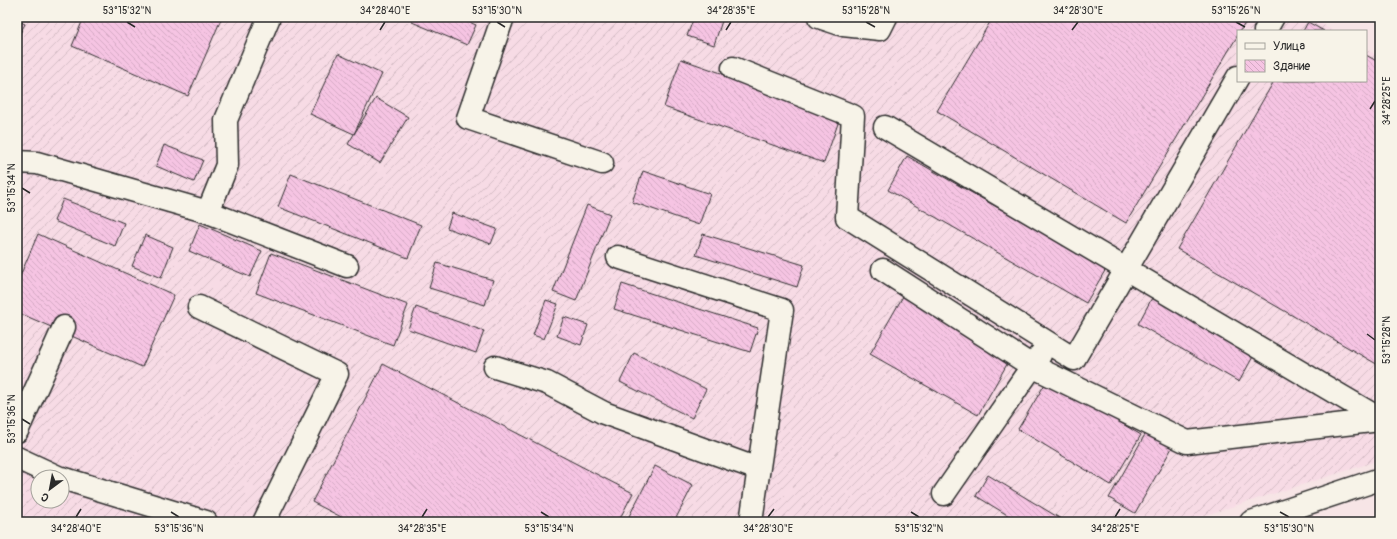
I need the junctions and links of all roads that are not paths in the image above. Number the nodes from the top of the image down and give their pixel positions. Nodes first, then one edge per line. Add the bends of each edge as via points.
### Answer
1 (269, 17) edge
2 (503, 17) edge
3 (820, 17) edge
4 (886, 17) edge
5 (1273, 17) edge
6 (1266, 30) edge
7 (733, 68) dead end
8 (1237, 79) edge
9 (885, 127) dead end
10 (17, 162) edge
11 (602, 163) dead end
12 (208, 212) junction
13 (618, 257) dead end
14 (347, 266) dead end
15 (1126, 269) junction
16 (883, 270) dead end
17 (200, 307) dead end
18 (64, 327) dead end
19 (1048, 343) junction
20 (1032, 366) junction
21 (495, 367) dead end
22 (1380, 419) edge
23 (17, 431) edge
24 (17, 458) edge
25 (41, 469) edge
26 (758, 469) junction
27 (1380, 479) edge
28 (70, 480) edge
29 (944, 494) dead end
30 (206, 522) edge
31 (264, 522) edge
32 (751, 522) edge
33 (1251, 522) edge

1 - 12 street via 226,120 228,165
2 - 11 street via 468,118
3 - 4 street via 843,25 880,29
5 - 6 street
7 - 19 street via 853,116 847,217
8 - 15 street
9 - 15 street
10 - 12 street via 37,163
12 - 14 street
13 - 26 street via 782,310
15 - 19 street via 1074,359
15 - 22 street
16 - 20 street
17 - 31 street via 336,374
18 - 23 street
19 - 20 street
20 - 22 street via 1187,442
20 - 29 street
21 - 26 street via 547,383 604,413
24 - 25 street
26 - 32 street
27 - 33 street
28 - 30 street

